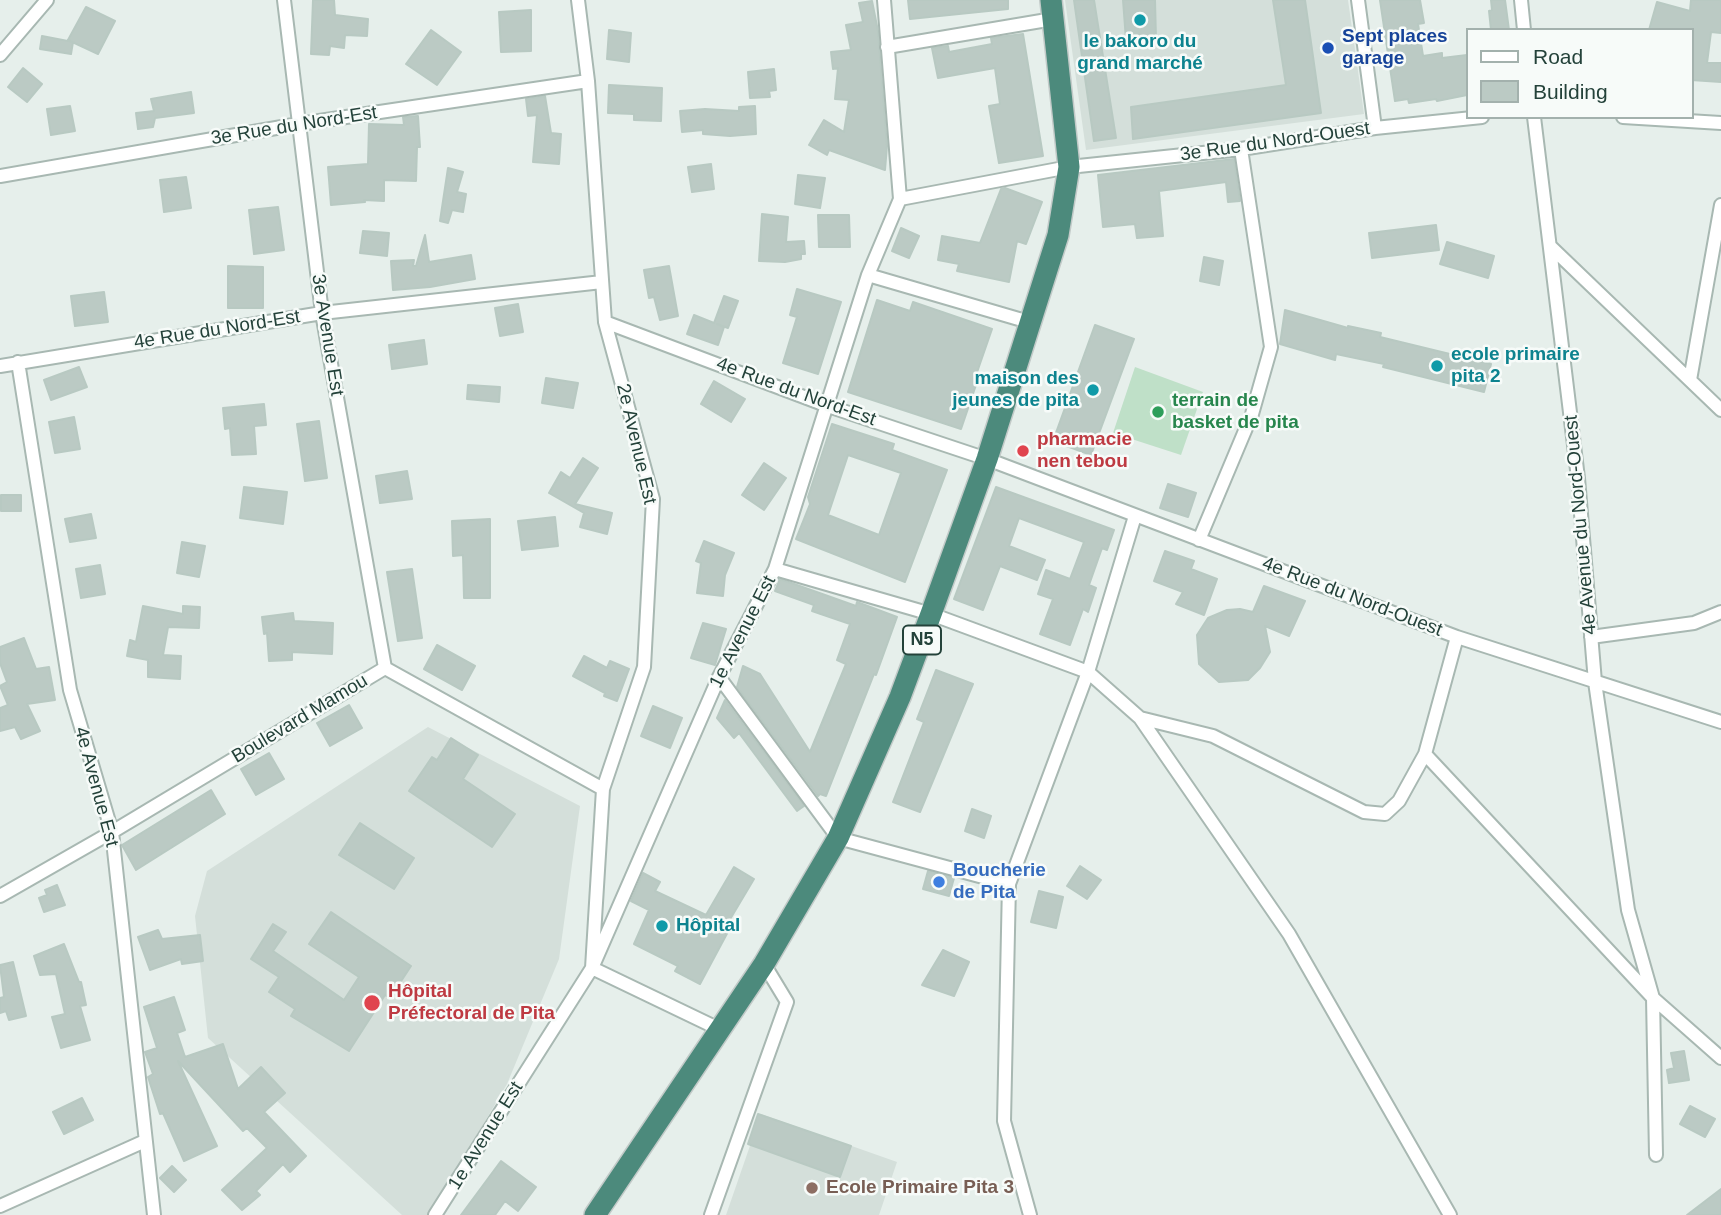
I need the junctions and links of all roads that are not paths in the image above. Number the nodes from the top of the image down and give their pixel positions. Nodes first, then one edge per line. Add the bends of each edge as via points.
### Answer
1 (47, 0) edge
2 (284, 0) edge
3 (578, 0) edge
4 (884, 0) edge
5 (1358, 0) edge
6 (1521, 0) edge
7 (1052, 9) edge
8 (1524, 28) edge
9 (887, 47) junction
10 (0, 55) edge
11 (588, 81) junction
12 (1466, 119) edge
13 (1534, 119) edge
14 (1656, 119) edge
15 (1721, 123) edge
16 (299, 124) junction
17 (1375, 128) junction
18 (1241, 149) junction
19 (1069, 167) junction
20 (0, 176) edge
21 (900, 199) junction
22 (1721, 205) edge
23 (1552, 247) junction
24 (868, 275) junction
25 (603, 282) junction
26 (322, 313) junction
27 (605, 322) junction
28 (1029, 322) junction
29 (18, 362) junction
30 (0, 366) edge
31 (1690, 380) junction
32 (828, 406) junction
33 (1721, 411) edge
34 (987, 458) junction
35 (1135, 516) junction
36 (1199, 540) junction
37 (775, 569) junction
38 (1721, 612) edge
39 (931, 614) junction
40 (1457, 637) junction
41 (1591, 637) junction
42 (385, 668) junction
43 (1088, 672) junction
44 (719, 677) junction
45 (1595, 682) junction
46 (1140, 718) junction
47 (1721, 722) edge
48 (1425, 754) junction
49 (603, 789) junction
50 (112, 832) junction
51 (838, 838) junction
52 (1009, 884) junction
53 (0, 896) edge
54 (764, 964) junction
55 (592, 968) junction
56 (1653, 998) junction
57 (719, 1029) junction
58 (1721, 1058) edge
59 (145, 1141) junction
60 (1656, 1155) dead end
61 (0, 1206) edge
62 (153, 1215) edge
63 (435, 1215) edge
64 (595, 1215) edge
65 (711, 1215) edge
66 (1030, 1215) edge
67 (1450, 1215) edge

1 - 10 street
2 - 16 street, 3e Avenue Est
3 - 11 street, 2e Avenue Est
4 - 9 street, 1e Avenue Est
5 - 17 street
6 - 8 street
7 - 9 street
7 - 19 highway, N5
9 - 21 street, 1e Avenue Est
11 - 16 street, 3e Rue du Nord-Est
11 - 25 street, 2e Avenue Est
12 - 17 street, 3e Rue du Nord-Ouest
13 - 23 street, 4e Avenue du Nord-Ouest
14 - 15 street
16 - 20 street, 3e Rue du Nord-Est
16 - 26 street, 3e Avenue Est
17 - 18 street, 3e Rue du Nord-Ouest
18 - 19 street, 3e Rue du Nord-Ouest
18 - 36 street via 1271,347 1252,414
19 - 21 street, 3e Rue du Nord-Ouest
19 - 28 highway, N5 via 1058,235
21 - 24 street, 1e Avenue Est
22 - 31 street
23 - 31 street
23 - 41 street, 4e Avenue du Nord-Ouest
24 - 28 street
24 - 32 street, 1e Avenue Est
25 - 26 street, 4e Rue du Nord-Est
25 - 27 street, 2e Avenue Est
26 - 29 street, 4e Rue du Nord-Est
26 - 42 street, 3e Avenue Est
27 - 32 street, 4e Rue du Nord-Est
27 - 49 street, 2e Avenue Est via 653,499 644,667
28 - 34 highway, N5
29 - 30 street, 4e Rue du Nord-Est
29 - 50 street, 4e Avenue Est via 70,690
31 - 33 street
32 - 34 street, 4e Rue du Nord-Est
32 - 37 street, 1e Avenue Est
34 - 35 street, 4e Rue du Nord-Ouest
34 - 39 highway, N5
35 - 36 street, 4e Rue du Nord-Ouest
35 - 43 street
36 - 40 street, 4e Rue du Nord-Ouest
37 - 39 street
37 - 44 street, 1e Avenue Est
38 - 41 street via 1694,623
39 - 43 street
39 - 51 highway, N5
40 - 45 street, 4e Rue du Nord-Ouest
40 - 48 street
41 - 45 street, 4e Avenue du Nord-Ouest
42 - 49 street, Boulevard Mamou
42 - 50 street, Boulevard Mamou
43 - 46 street
43 - 52 street
44 - 51 street
44 - 55 street, 1e Avenue Est
45 - 47 street, 4e Rue du Nord-Ouest
45 - 56 street, 4e Avenue du Nord-Ouest via 1628,910
46 - 48 street via 1213,736 1364,812 1385,814 1399,801
46 - 67 street via 1289,934
48 - 56 street
49 - 55 street, 2e Avenue Est
50 - 53 street, Boulevard Mamou
50 - 59 street, 4e Avenue Est
51 - 52 street
51 - 54 highway, N5
52 - 66 street via 1004,1121
54 - 57 highway, N5
54 - 65 street via 787,1002
55 - 57 street
55 - 63 street, 1e Avenue Est
56 - 58 street
56 - 60 street, 4e Avenue du Nord-Ouest
57 - 64 highway, N5
59 - 61 street
59 - 62 street, 4e Avenue Est

